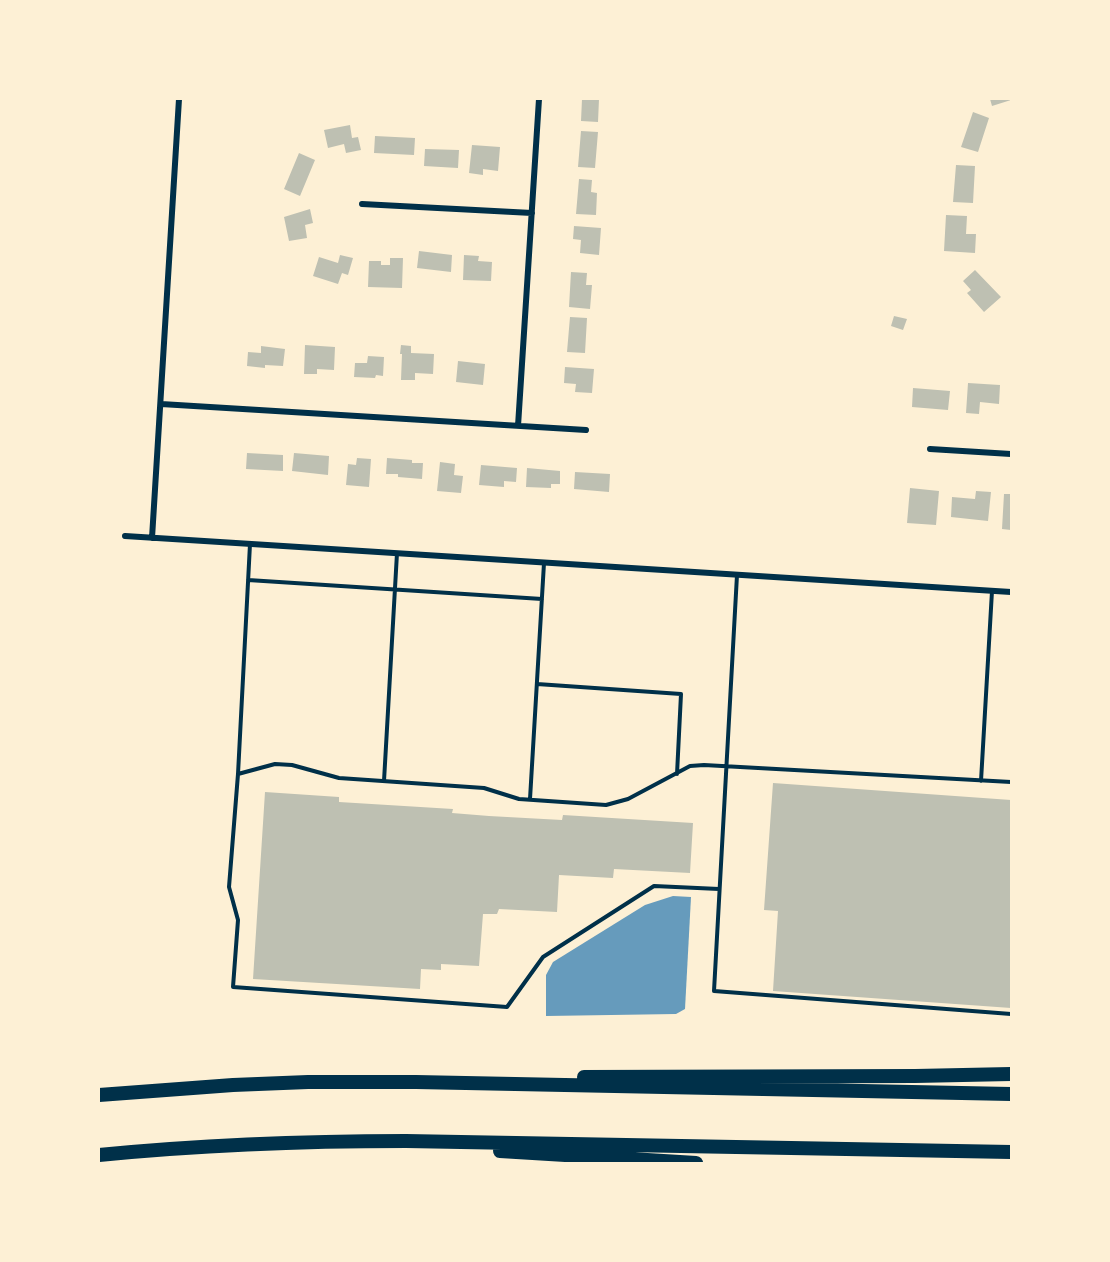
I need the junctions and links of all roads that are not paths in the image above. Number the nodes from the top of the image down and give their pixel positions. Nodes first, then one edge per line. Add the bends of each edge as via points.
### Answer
1 (179, 99) edge
2 (539, 99) edge
3 (362, 204) dead end
4 (532, 213) junction
5 (161, 404) junction
6 (518, 426) junction
7 (586, 430) dead end
8 (930, 449) dead end
9 (1011, 454) edge
10 (125, 536) dead end
11 (152, 537) junction
12 (250, 544) junction
13 (397, 553) junction
14 (544, 562) junction
15 (737, 575) junction
16 (249, 580) junction
17 (395, 590) junction
18 (992, 591) junction
19 (1011, 592) edge
20 (542, 599) junction
21 (537, 684) junction
22 (725, 766) junction
23 (238, 774) junction
24 (676, 774) junction
25 (384, 781) junction
26 (981, 781) junction
27 (1011, 782) edge
28 (530, 799) junction
29 (719, 889) junction
30 (1011, 1014) edge
31 (1011, 1074) edge
32 (416, 1082) junction
33 (1011, 1094) edge
34 (99, 1095) edge
35 (406, 1141) junction
36 (1011, 1152) edge
37 (99, 1155) edge
38 (696, 1163) edge

1 - 5 street
2 - 4 street
3 - 4 street
4 - 6 street
5 - 6 street
5 - 11 street
6 - 7 street
8 - 9 street
10 - 11 street
11 - 12 street
12 - 13 street
12 - 16 lane
13 - 14 street
13 - 17 lane
14 - 15 street
14 - 20 lane
15 - 18 street
15 - 22 lane
16 - 17 lane
16 - 23 lane
17 - 20 lane
17 - 25 lane
18 - 19 street
18 - 26 lane
20 - 21 lane
21 - 24 lane via 681,694
21 - 28 lane
22 - 24 lane via 690,766
22 - 26 lane
22 - 29 lane
23 - 25 lane via 275,764 305,767 339,778
23 - 29 lane via 229,887 238,920 233,987 507,1007 543,957 654,886
24 - 28 lane via 628,799 606,805
25 - 28 lane via 484,788
26 - 27 lane
29 - 30 lane via 714,991
31 - 32 highway via 527,1077
32 - 33 highway
32 - 34 highway via 243,1085
35 - 36 highway
35 - 37 highway via 202,1146
35 - 38 highway

